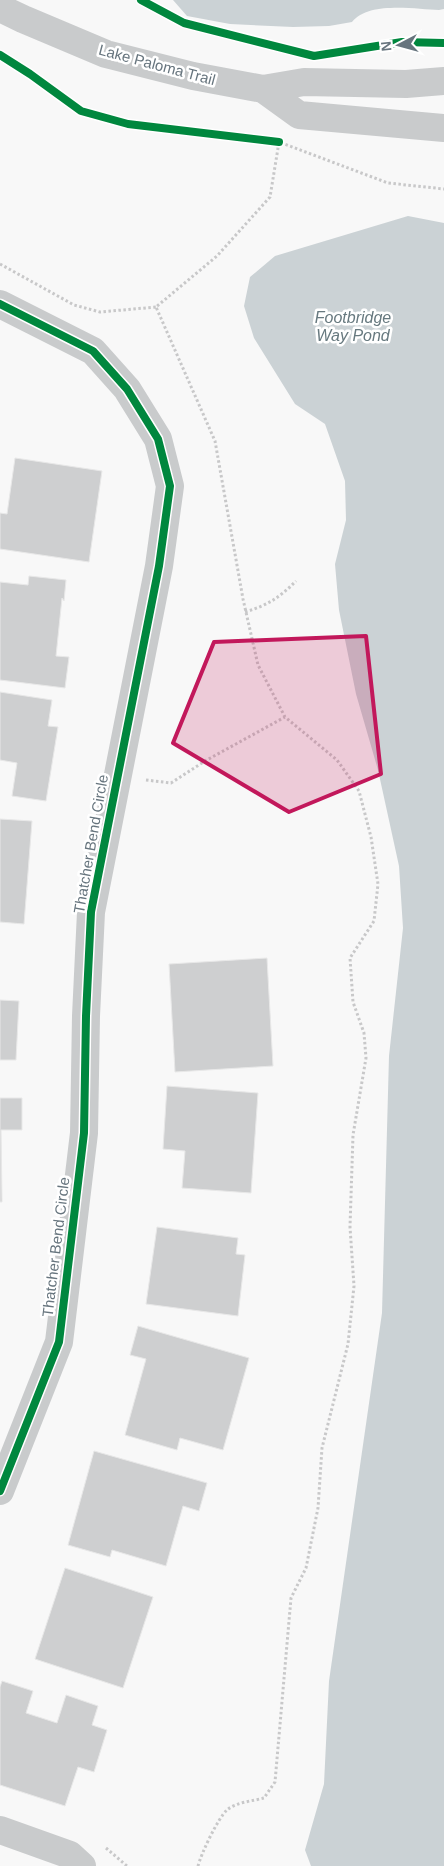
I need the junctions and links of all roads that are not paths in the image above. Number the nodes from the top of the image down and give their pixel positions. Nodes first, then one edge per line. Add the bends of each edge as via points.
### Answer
1 (0, 8) edge
2 (444, 82) edge
3 (262, 89) junction
4 (444, 128) edge
5 (0, 304) edge
6 (0, 1491) edge
7 (0, 1830) edge
8 (82, 1866) edge

1 - 3 street, Lake Paloma Trail via 106,54
2 - 3 street, Lake Paloma Trail via 304,82
3 - 4 street, Lake Paloma Trail via 299,115
5 - 6 street, Thatcher Bend Circle via 93,351 127,389 158,438 170,486 159,566 91,912 84,1133 59,1342
7 - 8 street via 70,1855

